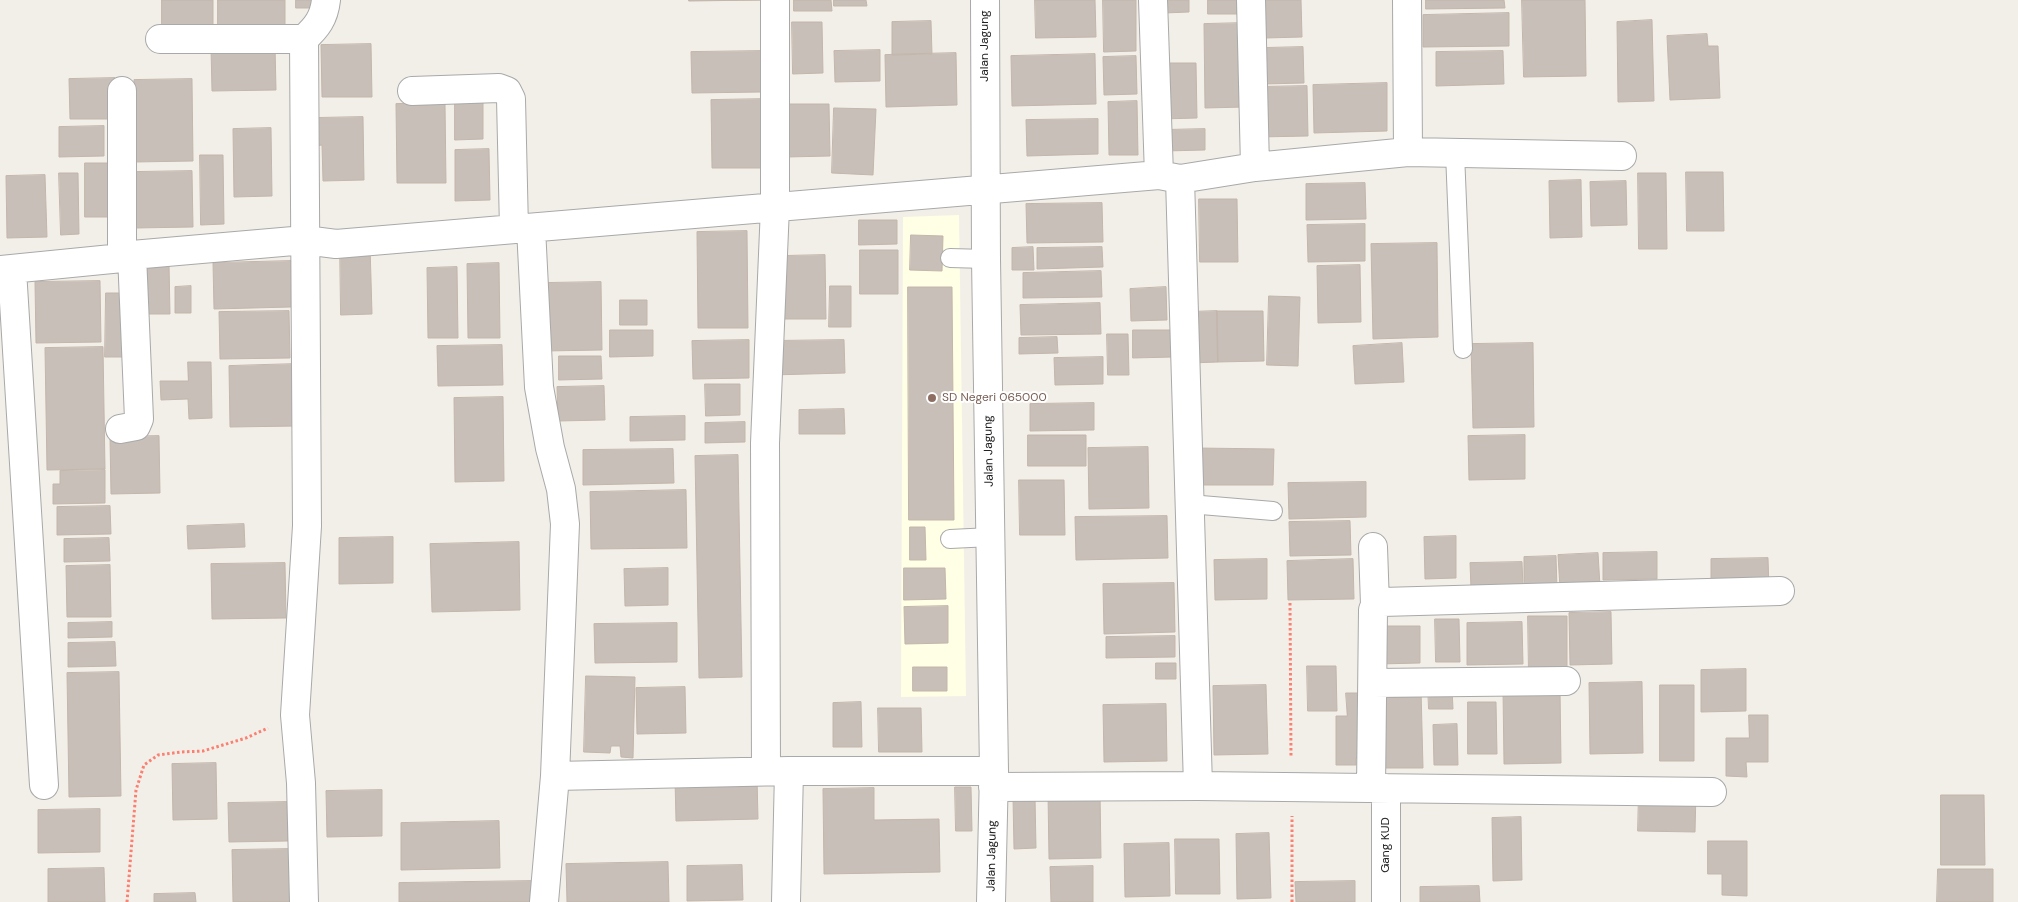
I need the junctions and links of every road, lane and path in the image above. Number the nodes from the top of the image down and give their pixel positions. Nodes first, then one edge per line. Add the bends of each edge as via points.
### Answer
1 (326, 0) edge
2 (775, 0) edge
3 (985, 0) edge
4 (1153, 0) edge
5 (1251, 0) edge
6 (1407, 0) edge
7 (160, 39) dead end
8 (304, 39) junction
9 (412, 91) dead end
10 (122, 92) dead end
11 (1408, 152) junction
12 (1456, 153) junction
13 (1622, 156) dead end
14 (1255, 166) junction
15 (1169, 177) junction
16 (986, 189) junction
17 (775, 207) junction
18 (523, 229) junction
19 (305, 240) junction
20 (127, 256) junction
21 (950, 258) dead end
22 (986, 258) junction
23 (6, 270) edge
24 (1463, 349) dead end
25 (120, 429) dead end
26 (1190, 504) junction
27 (1273, 511) dead end
28 (991, 537) junction
29 (950, 538) dead end
30 (1373, 547) dead end
31 (1780, 591) dead end
32 (1290, 603) dead end
33 (1375, 605) junction
34 (1566, 682) dead end
35 (1373, 683) junction
36 (296, 715) junction
37 (777, 771) junction
38 (555, 776) junction
39 (994, 779) junction
40 (44, 785) dead end
41 (1198, 786) junction
42 (1292, 787) junction
43 (1378, 788) junction
44 (1712, 792) dead end
45 (127, 902) edge
46 (304, 902) edge
47 (544, 902) edge
48 (786, 902) edge
49 (991, 902) edge
50 (1292, 902) edge
51 (1386, 902) edge

1 - 8 street via 320,24
2 - 17 street
3 - 16 street, Jalan Jagung
4 - 15 street
5 - 14 street
6 - 11 street
7 - 8 street
8 - 19 street
9 - 18 street via 499,88 507,91 511,99
10 - 20 street
11 - 12 street
11 - 14 street
12 - 13 street
12 - 24 lane
14 - 15 street
15 - 16 street
15 - 26 street
16 - 17 street
16 - 22 street, Jalan Jagung
17 - 18 street
17 - 37 street via 765,444
18 - 19 street via 336,244
18 - 38 street via 539,386 561,489 565,524
19 - 20 street
19 - 36 street via 307,526
20 - 23 street
20 - 25 street via 140,420 136,426
21 - 22 lane
22 - 28 street, Jalan Jagung
23 - 40 street
26 - 27 lane
26 - 41 street
28 - 29 lane
28 - 39 street, Jalan Jagung
30 - 33 street, Gang KUD
31 - 33 street via 1382,602
32 - 42 path
33 - 35 street, Gang KUD
34 - 35 street
35 - 43 street, Gang KUD
36 - 45 path via 246,738 203,751 158,755 144,765 136,790
36 - 46 street
37 - 38 street
37 - 39 street
37 - 48 street
38 - 47 street
39 - 41 street
39 - 49 street, Jalan Jagung
41 - 42 street
42 - 43 street
42 - 50 path
43 - 44 street
43 - 51 street, Gang KUD

